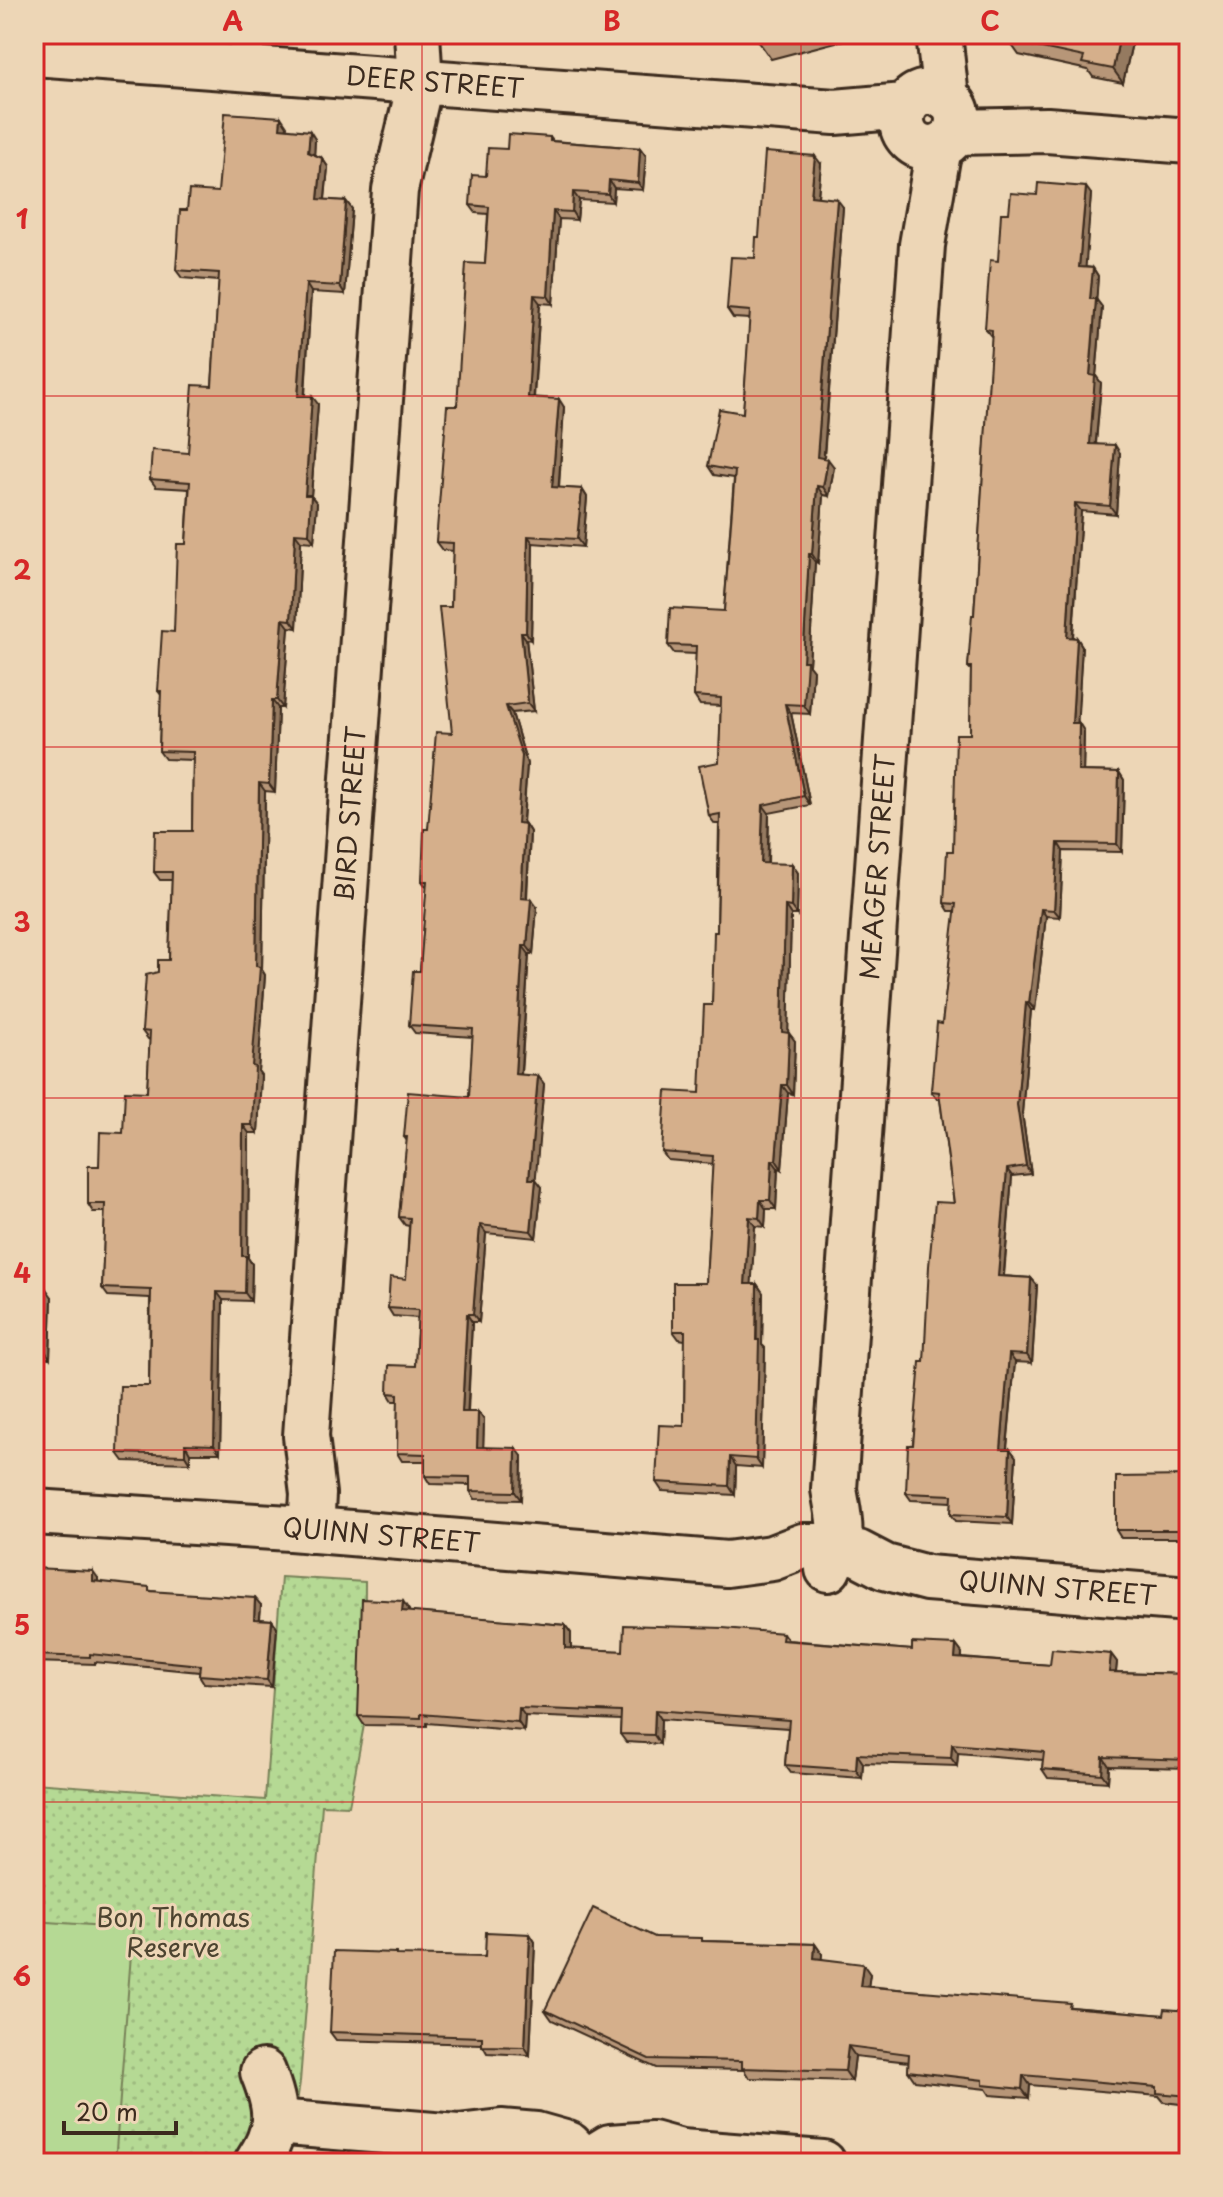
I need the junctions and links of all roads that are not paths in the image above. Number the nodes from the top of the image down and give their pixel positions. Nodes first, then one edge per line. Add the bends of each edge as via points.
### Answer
1 (393, 34) edge
2 (417, 34) edge
3 (938, 34) edge
4 (34, 53) edge
5 (402, 82) junction
6 (930, 120) junction
7 (1189, 141) edge
8 (34, 1512) edge
9 (301, 1529) junction
10 (829, 1555) junction
11 (1189, 1599) edge
12 (263, 2072) dead end
13 (275, 2122) junction
14 (681, 2152) junction
15 (257, 2163) edge
16 (577, 2163) edge
17 (635, 2163) edge
18 (823, 2163) edge

1 - 5 street, BIRD STREET
2 - 5 street, BIRD STREET
3 - 6 street, MEAGER STREET
4 - 5 street, DEER STREET
5 - 6 street, DEER STREET
5 - 9 street, BIRD STREET via 306,1436 291,1491
6 - 7 street, DEER STREET
6 - 10 street, MEAGER STREET via 834,1489 822,1524
8 - 9 street, QUINN STREET
9 - 10 street, QUINN STREET via 727,1564 761,1577 793,1577 815,1569
10 - 11 street, QUINN STREET via 842,1572 895,1586 927,1578
12 - 13 street via 273,2096
13 - 15 street
13 - 16 street via 458,2137 536,2135 568,2144
14 - 16 street via 652,2144 610,2147
14 - 17 street
14 - 18 street

